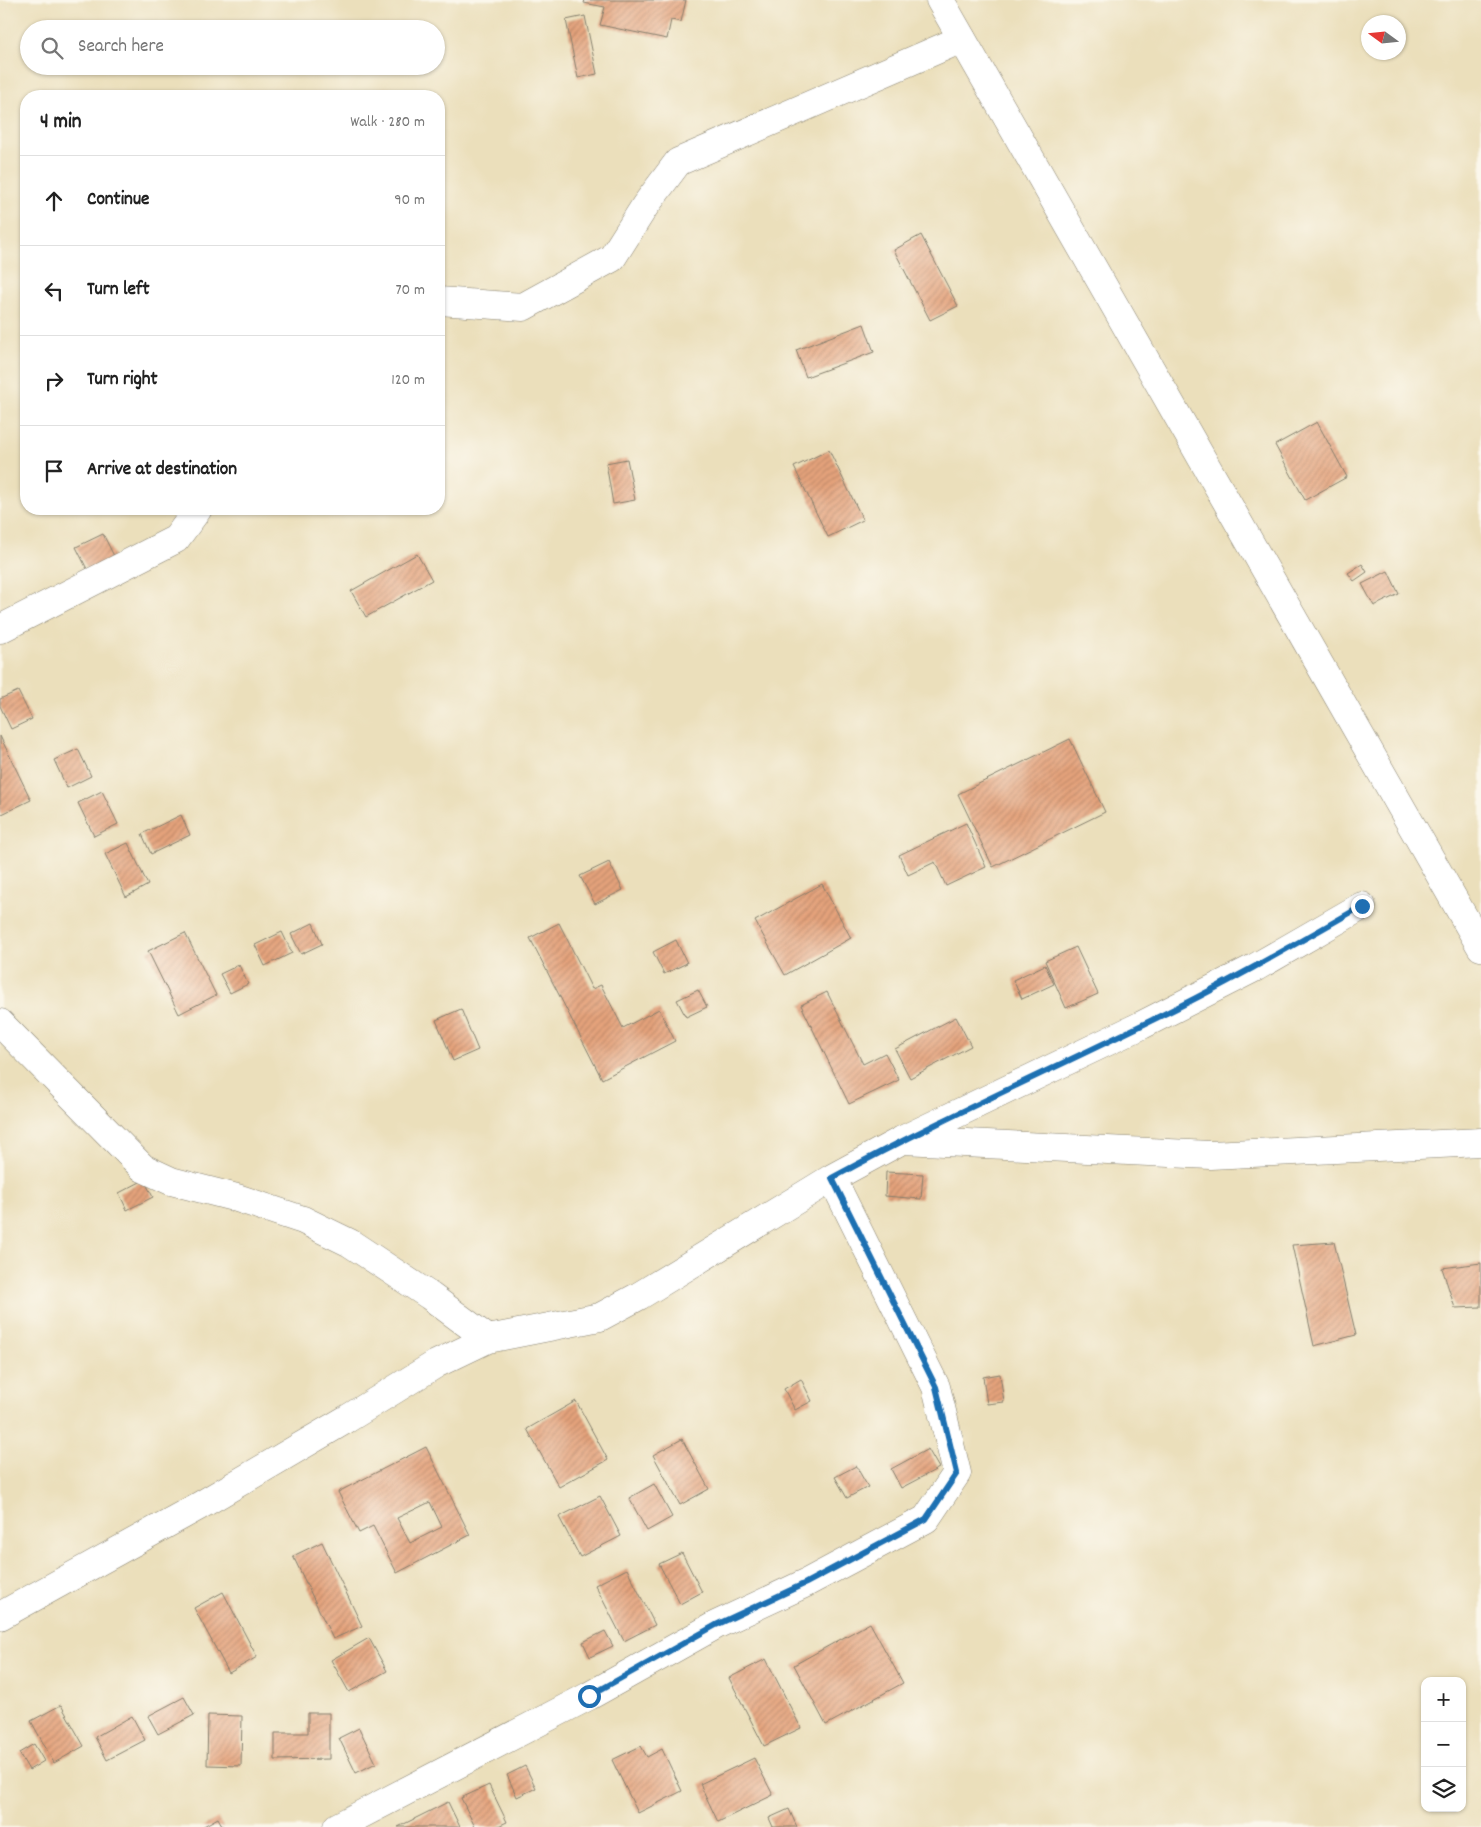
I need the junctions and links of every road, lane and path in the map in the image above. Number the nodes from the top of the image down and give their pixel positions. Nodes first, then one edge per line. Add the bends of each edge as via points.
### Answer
1 (940, 0) edge
2 (962, 39) junction
3 (445, 301) edge
4 (194, 515) edge
5 (0, 629) edge
6 (1362, 906) dead end
7 (1481, 947) edge
8 (0, 1023) edge
9 (902, 1140) junction
10 (1481, 1142) edge
11 (832, 1178) junction
12 (488, 1339) junction
13 (0, 1616) edge
14 (337, 1827) edge

1 - 2 street
2 - 3 street via 678,162 612,258 523,307
2 - 7 street
4 - 5 street via 176,539
6 - 9 street via 1256,967 1160,1016
8 - 12 street via 144,1168 171,1181 304,1220 350,1243
9 - 10 street via 1210,1155
9 - 11 street
11 - 12 street via 600,1317
11 - 14 street via 936,1387 957,1473 926,1519 806,1583 716,1625 589,1696
12 - 13 street via 436,1364 199,1506

